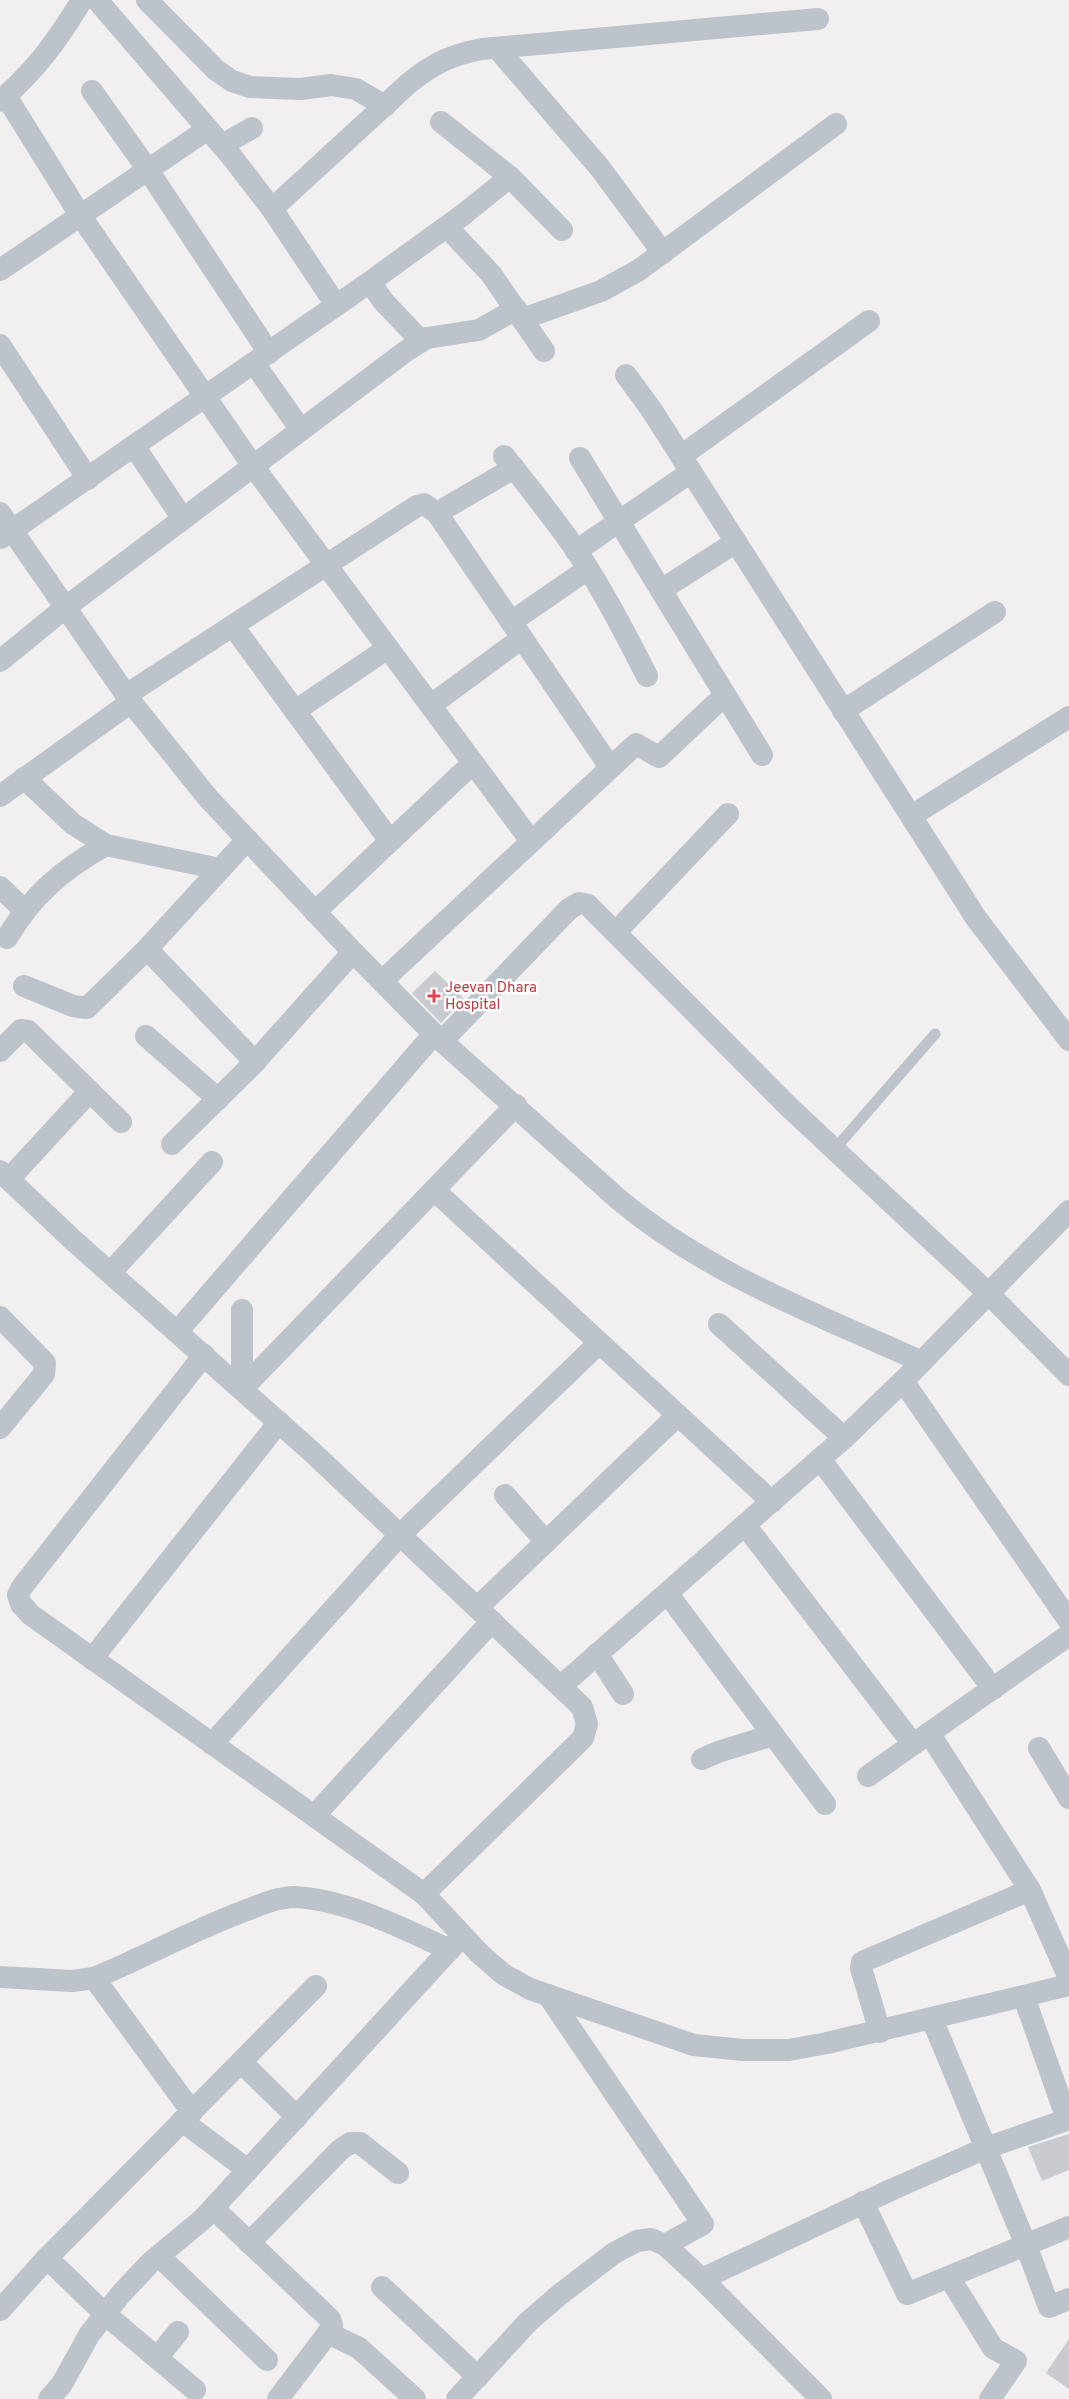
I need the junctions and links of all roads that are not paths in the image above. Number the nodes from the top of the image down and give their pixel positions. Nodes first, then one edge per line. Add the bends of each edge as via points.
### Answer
1 (82, 0) edge
2 (97, 0) edge
3 (148, 0) edge
4 (818, 19) dead end
5 (497, 48) junction
6 (92, 91) dead end
7 (3, 98) edge
8 (385, 106) junction
9 (441, 122) dead end
10 (836, 124) dead end
11 (252, 128) dead end
12 (215, 137) junction
13 (148, 170) junction
14 (510, 178) junction
15 (272, 209) junction
16 (80, 215) junction
17 (447, 227) junction
18 (562, 230) dead end
19 (663, 253) junction
20 (0, 270) edge
21 (370, 282) junction
22 (336, 305) junction
23 (519, 314) junction
24 (869, 321) dead end
25 (427, 338) junction
26 (0, 344) edge
27 (544, 351) dead end
28 (262, 358) junction
29 (626, 375) dead end
30 (206, 397) junction
31 (301, 430) junction
32 (134, 446) junction
33 (580, 458) dead end
34 (686, 464) junction
35 (253, 466) junction
36 (88, 479) junction
37 (437, 513) junction
38 (183, 519) junction
39 (619, 522) junction
40 (4, 527) edge
41 (736, 542) junction
42 (582, 560) junction
43 (327, 564) junction
44 (661, 590) junction
45 (66, 607) junction
46 (995, 612) dead end
47 (233, 626) junction
48 (516, 630) junction
49 (388, 648) junction
50 (0, 661) edge
51 (647, 676) dead end
52 (725, 695) junction
53 (129, 699) junction
54 (431, 705) junction
55 (295, 711) junction
56 (844, 711) junction
57 (1069, 717) edge
58 (762, 755) dead end
59 (473, 762) junction
60 (610, 768) junction
61 (24, 778) junction
62 (0, 796) edge
63 (728, 814) dead end
64 (911, 816) junction
65 (247, 840) junction
66 (390, 841) junction
67 (531, 842) junction
68 (106, 845) junction
69 (220, 869) junction
70 (0, 887) edge
71 (25, 911) junction
72 (315, 912) junction
73 (616, 932) junction
74 (7, 938) dead end
75 (147, 949) junction
76 (353, 952) junction
77 (382, 981) junction
78 (24, 986) dead end
79 (935, 1034) dead end
80 (146, 1036) dead end
81 (438, 1038) junction
82 (1069, 1040) edge
83 (0, 1051) edge
84 (255, 1062) junction
85 (90, 1091) junction
86 (218, 1099) junction
87 (516, 1105) junction
88 (121, 1122) dead end
89 (172, 1144) dead end
90 (834, 1150) junction
91 (212, 1162) dead end
92 (4, 1175) edge
93 (434, 1190) junction
94 (1069, 1211) edge
95 (111, 1272) junction
96 (988, 1293) junction
97 (242, 1310) dead end
98 (0, 1317) edge
99 (719, 1324) dead end
100 (177, 1332) junction
101 (599, 1343) junction
102 (204, 1356) junction
103 (922, 1362) junction
104 (1069, 1374) edge
105 (903, 1381) junction
106 (242, 1389) junction
107 (678, 1415) junction
108 (278, 1422) junction
109 (0, 1428) edge
110 (844, 1438) junction
111 (820, 1459) junction
112 (505, 1495) dead end
113 (772, 1502) junction
114 (745, 1525) junction
115 (400, 1535) junction
116 (546, 1542) junction
117 (9, 1592) edge
118 (667, 1593) junction
119 (485, 1615) junction
120 (1069, 1621) edge
121 (1069, 1635) edge
122 (597, 1654) junction
123 (92, 1659) junction
124 (561, 1686) junction
125 (993, 1689) junction
126 (623, 1694) dead end
127 (774, 1735) junction
128 (921, 1739) junction
129 (212, 1744) junction
130 (1039, 1748) dead end
131 (702, 1759) dead end
132 (868, 1776) dead end
133 (1069, 1798) edge
134 (825, 1804) dead end
135 (314, 1816) junction
136 (1030, 1890) junction
137 (424, 1894) junction
138 (456, 1943) junction
139 (0, 1977) edge
140 (94, 1978) junction
141 (1069, 1978) edge
142 (1069, 1985) edge
143 (316, 1986) dead end
144 (548, 1995) junction
145 (1024, 1997) junction
146 (932, 2020) junction
147 (880, 2032) junction
148 (241, 2062) junction
149 (187, 2117) junction
150 (297, 2117) junction
151 (1068, 2119) edge
152 (986, 2148) junction
153 (248, 2170) junction
154 (398, 2174) dead end
155 (863, 2202) junction
156 (213, 2208) junction
157 (1069, 2227) edge
158 (249, 2243) junction
159 (665, 2245) junction
160 (1026, 2245) junction
161 (159, 2256) junction
162 (47, 2258) junction
163 (949, 2277) junction
164 (702, 2279) junction
165 (382, 2287) dead end
166 (1069, 2298) edge
167 (0, 2310) edge
168 (105, 2314) junction
169 (178, 2332) dead end
170 (328, 2333) junction
171 (157, 2358) junction
172 (267, 2360) dead end
173 (478, 2377) junction
174 (195, 2390) dead end
175 (49, 2399) edge
176 (278, 2399) edge
177 (416, 2399) edge
178 (457, 2399) edge
179 (821, 2399) edge
180 (990, 2399) edge

1 - 7 street via 57,42
2 - 12 street
3 - 8 street via 216,70 232,82 250,87 301,89 331,85 356,89
4 - 5 street
5 - 8 street via 456,54 432,65
5 - 19 street via 600,168
6 - 13 street
7 - 16 street
8 - 15 street
9 - 14 street
10 - 19 street
11 - 12 street
12 - 13 street
12 - 15 street
13 - 16 street
13 - 28 street
14 - 17 street
14 - 18 street
15 - 22 street
16 - 20 street
16 - 30 street
17 - 21 street
17 - 23 street via 491,274
19 - 23 street via 601,291
21 - 22 street
21 - 25 street via 383,301 421,341
22 - 28 street
23 - 25 street via 479,330
23 - 27 street
24 - 34 street
25 - 31 street
26 - 36 street
28 - 30 street
28 - 31 street
29 - 34 street
30 - 32 street
30 - 35 street
31 - 35 street
32 - 36 street
32 - 38 street
33 - 39 street
34 - 39 street
34 - 41 street
35 - 38 street
35 - 43 street
36 - 40 street
37 - 42 street via 509,462 542,502
37 - 43 street via 424,504 417,506
37 - 48 street
38 - 45 street
39 - 42 street
39 - 44 street
40 - 45 street
41 - 44 street
41 - 56 street
42 - 48 street
42 - 51 street via 626,633
43 - 47 street
43 - 49 street
44 - 52 street
45 - 50 street
45 - 53 street
46 - 56 street
47 - 53 street
47 - 55 street
48 - 54 street
48 - 60 street
49 - 54 street
49 - 55 street
52 - 58 street
52 - 60 street via 659,757 636,744
53 - 61 street
53 - 65 street via 180,766
54 - 59 street
55 - 66 street
56 - 64 street
57 - 64 street
59 - 66 street
59 - 67 street
60 - 67 street
61 - 62 street
61 - 68 street via 73,824
63 - 73 street
64 - 82 street via 976,918
65 - 69 street
65 - 72 street
66 - 72 street
67 - 77 street
68 - 69 street
68 - 71 street via 76,862 48,884
69 - 75 street
70 - 71 street
71 - 74 street
72 - 76 street
73 - 81 street via 588,905 579,903 569,909
73 - 90 street
75 - 78 street via 87,1008
75 - 84 street
76 - 77 street
76 - 84 street
77 - 81 street
79 - 90 lane
80 - 86 street
81 - 87 street
81 - 100 street
83 - 85 street via 21,1030 28,1031
84 - 86 street
85 - 88 street
85 - 92 street
86 - 89 street
87 - 93 street
87 - 103 street via 617,1198 677,1244 735,1277
90 - 96 street
91 - 95 street
92 - 95 street
93 - 101 street
93 - 106 street
94 - 96 street
95 - 100 street
96 - 103 street
96 - 104 street
97 - 106 street
98 - 109 street via 45,1363 44,1374
99 - 110 street
100 - 102 street
101 - 107 street
101 - 115 street
102 - 106 street
102 - 117 street
103 - 105 street
105 - 110 street
105 - 120 street
106 - 108 street
107 - 113 street
107 - 116 street
108 - 115 street
108 - 123 street
110 - 111 street
111 - 113 street
111 - 125 street
112 - 116 street
113 - 114 street
114 - 118 street
114 - 128 street
115 - 119 street
115 - 129 street
116 - 119 street
117 - 123 street via 31,1615
118 - 122 street
118 - 127 street
119 - 124 street
119 - 135 street
121 - 125 street
122 - 124 street
122 - 126 street
123 - 129 street
124 - 137 street via 582,1707 587,1724 583,1738
125 - 128 street
127 - 131 street
127 - 134 street
128 - 132 street
128 - 136 street
129 - 135 street
130 - 133 street
135 - 137 street
136 - 141 street
136 - 147 street via 862,1962
137 - 138 street
138 - 140 street via 323,1902 294,1897 270,1901 226,1918
138 - 144 street via 503,1974
138 - 150 street
139 - 140 street
140 - 149 street
142 - 145 street
143 - 148 street
144 - 147 street via 694,2045 789,2050
144 - 159 street via 703,2224
145 - 146 street
145 - 151 street
146 - 147 street
146 - 152 street
148 - 149 street
148 - 150 street
149 - 153 street
149 - 162 street
150 - 153 street
151 - 152 street
152 - 155 street
152 - 160 street
153 - 156 street
154 - 158 street via 360,2144 350,2143
155 - 163 street via 907,2294
155 - 164 street
156 - 158 street
156 - 161 street
157 - 160 street
158 - 170 street via 330,2319 332,2325
159 - 164 street
159 - 173 street via 651,2239 637,2241 614,2253 528,2322
160 - 163 street
160 - 166 street via 1049,2307
161 - 168 street
161 - 172 street
162 - 167 street
162 - 168 street
163 - 180 street via 993,2348 1016,2361
164 - 179 street
165 - 173 street
168 - 171 street
168 - 175 street via 89,2335 62,2384
169 - 171 street
170 - 176 street
170 - 177 street via 359,2348
171 - 174 street
173 - 178 street

